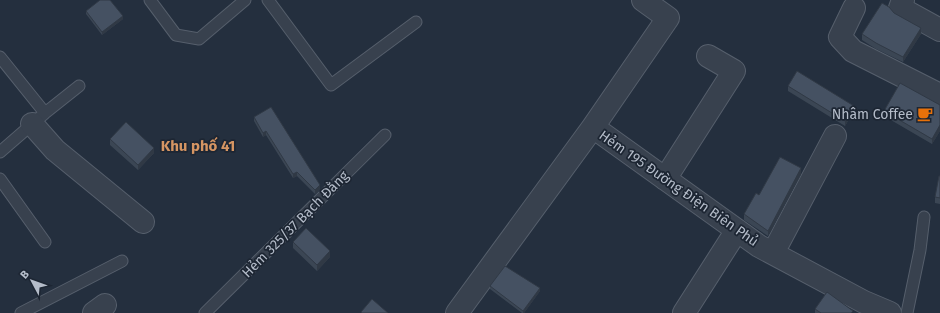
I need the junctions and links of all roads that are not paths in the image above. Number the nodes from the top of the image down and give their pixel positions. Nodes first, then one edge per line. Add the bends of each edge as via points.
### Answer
1 (150, 0) edge
2 (245, 0) edge
3 (268, 0) edge
4 (643, 0) edge
5 (903, 0) edge
6 (854, 8) dead end
7 (416, 22) dead end
8 (940, 30) edge
9 (708, 56) dead end
10 (0, 57) edge
11 (79, 86) dead end
12 (940, 95) edge
13 (38, 118) junction
14 (593, 127) junction
15 (385, 135) dead end
16 (835, 136) dead end
17 (0, 152) edge
18 (664, 178) junction
19 (0, 180) edge
20 (924, 217) dead end
21 (143, 222) dead end
22 (737, 230) junction
23 (45, 242) dead end
24 (774, 253) junction
25 (122, 261) dead end
26 (21, 313) edge
27 (205, 313) edge
28 (457, 313) edge
29 (684, 313) edge
30 (890, 313) edge
31 (907, 313) edge

1 - 2 lane via 176,34 199,39
3 - 7 lane via 331,85
4 - 14 street, Hẻm 195 Đường Điện Biên Phủ via 668,18
5 - 8 street via 900,8
6 - 12 street via 840,37 852,51
9 - 18 street via 734,71
10 - 13 lane
11 - 13 lane
13 - 17 lane
13 - 21 street via 55,150
14 - 18 street, Hẻm 195 Đường Điện Biên Phủ
14 - 28 street
15 - 27 lane, Hẻm 325/37 Bạch Đằng
16 - 24 street
18 - 22 street, Hẻm 195 Đường Điện Biên Phủ
19 - 23 lane
20 - 31 lane
22 - 24 street, Hẻm 195 Đường Điện Biên Phủ
22 - 29 street
24 - 30 street, Hẻm 195 Đường Điện Biên Phủ via 864,302
25 - 26 lane

